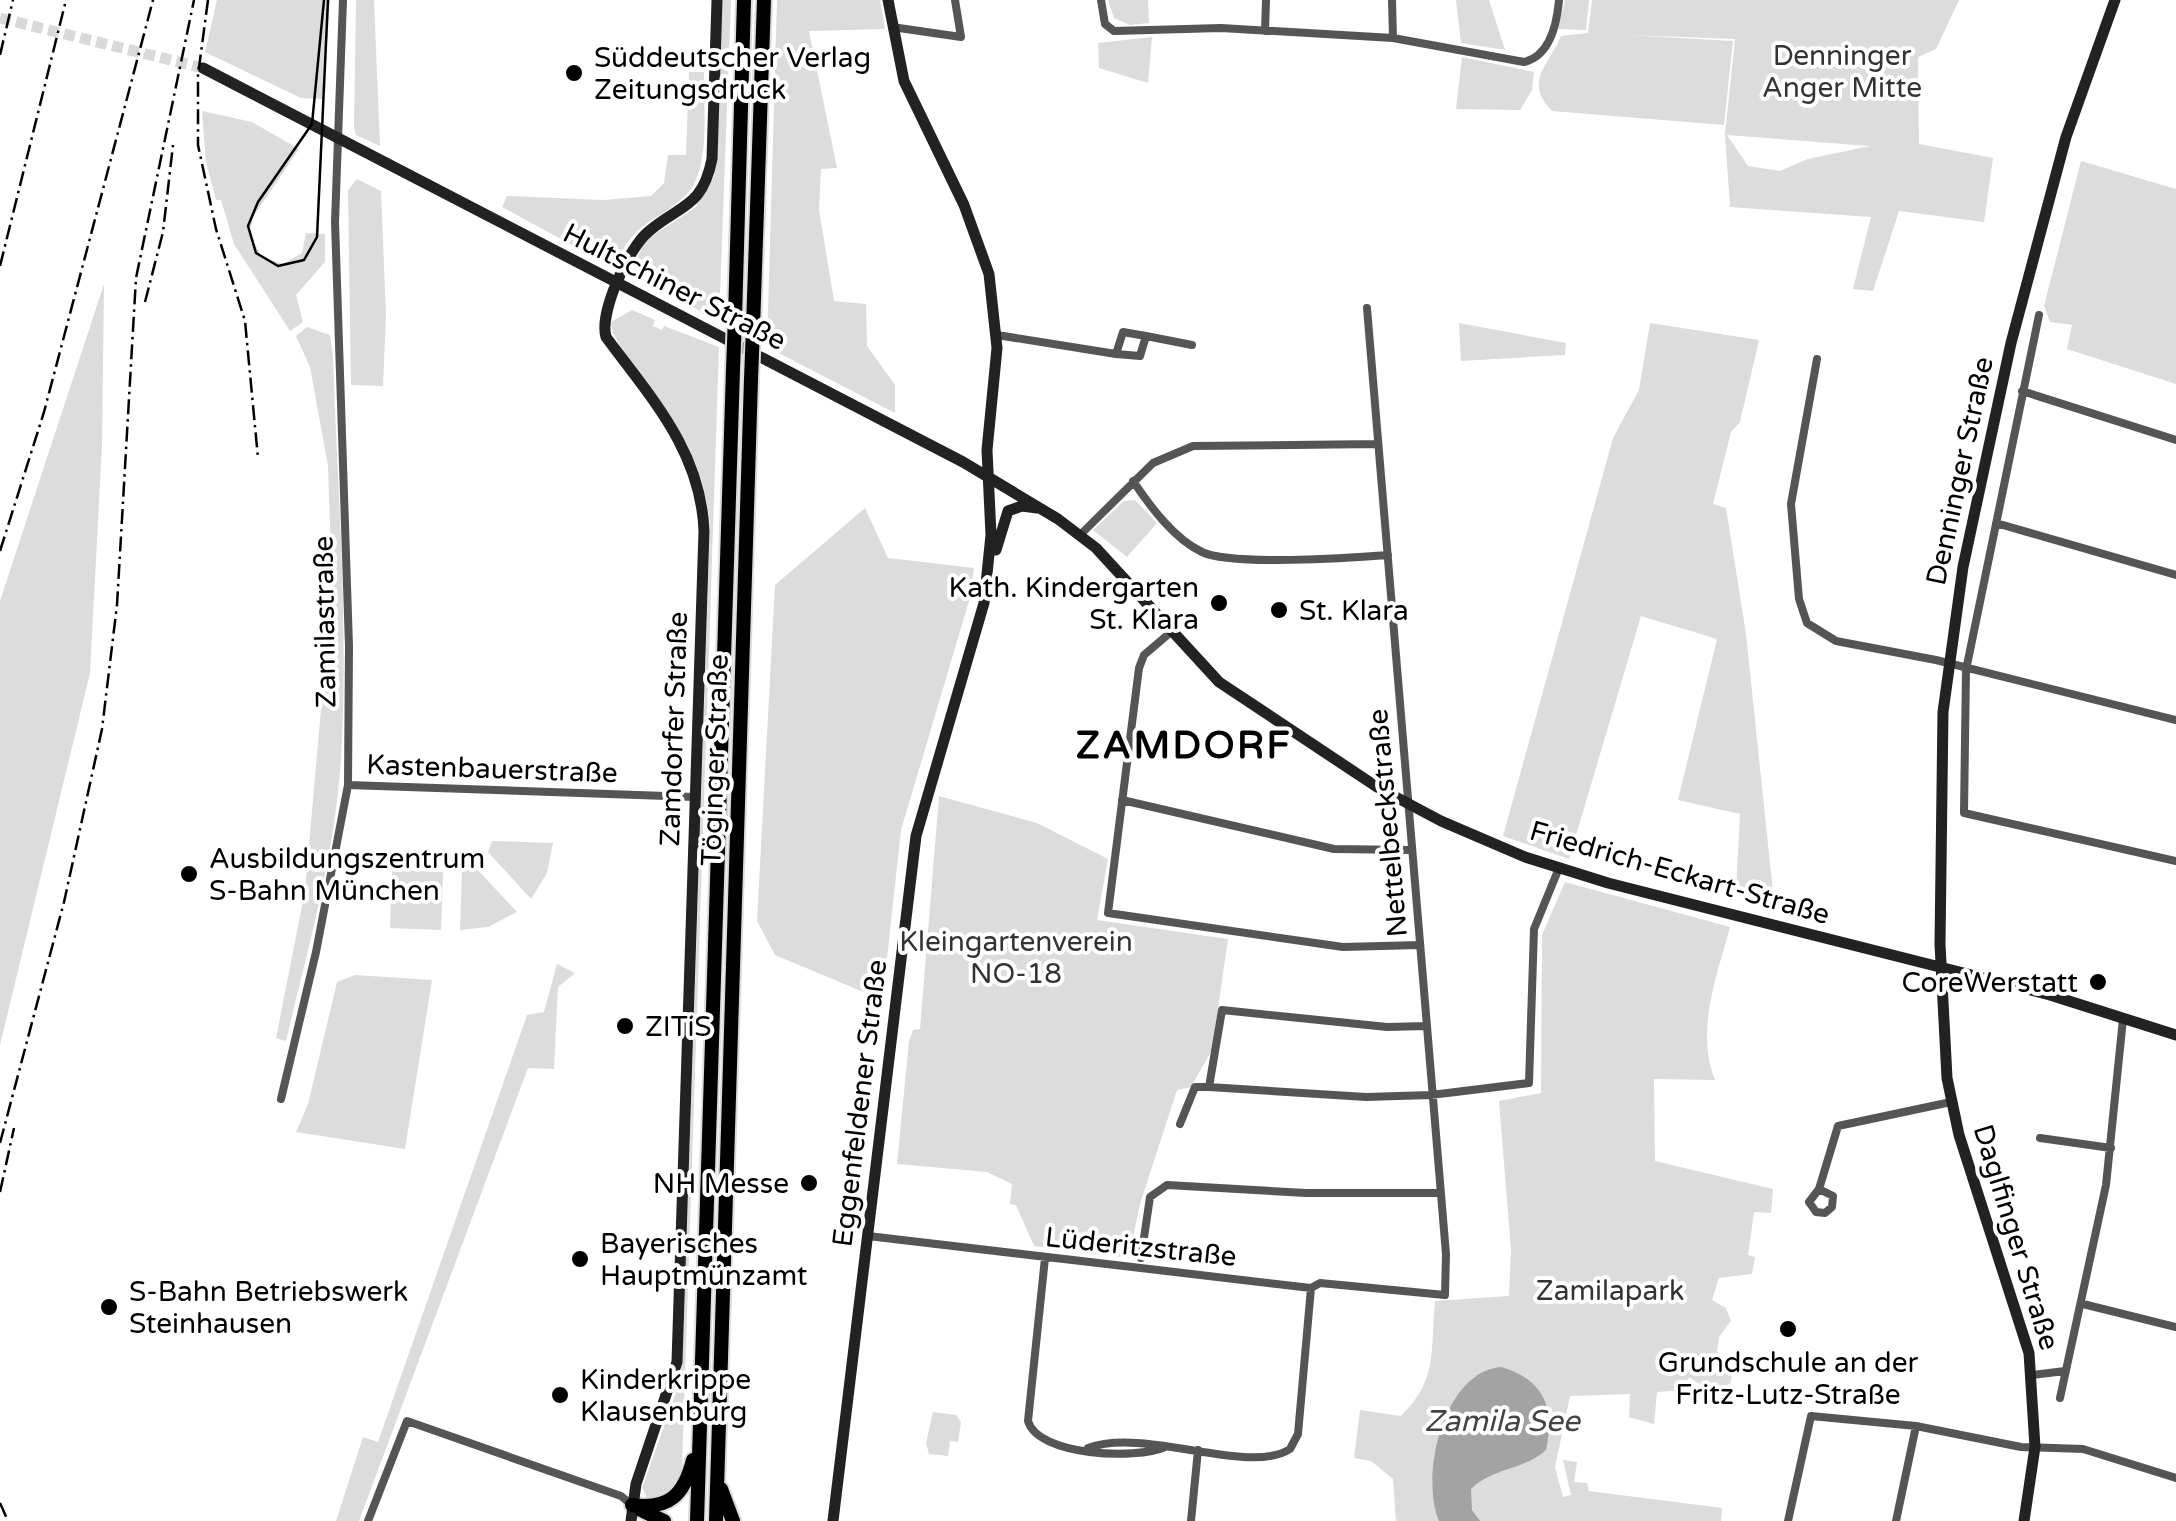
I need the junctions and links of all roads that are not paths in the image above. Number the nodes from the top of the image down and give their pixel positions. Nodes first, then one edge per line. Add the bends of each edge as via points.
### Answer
1 (342, 0) edge
2 (717, 0) edge
3 (744, 0) edge
4 (764, 0) edge
5 (888, 0) edge
6 (955, 0) edge
7 (1100, 0) edge
8 (1266, 0) edge
9 (1392, 0) edge
10 (1558, 0) edge
11 (2115, 0) edge
12 (892, 26) junction
13 (1265, 31) junction
14 (1393, 38) junction
15 (203, 68) tunnel mouth
16 (338, 138) junction
17 (618, 285) junction
18 (1368, 308) dead end
19 (2040, 315) dead end
20 (997, 335) junction
21 (1146, 336) junction
22 (1192, 345) dead end
23 (1116, 354) junction
24 (1817, 359) dead end
25 (2022, 391) junction
26 (2176, 440) edge
27 (1378, 444) junction
28 (989, 477) junction
29 (1133, 481) junction
30 (1042, 508) junction
31 (1996, 522) junction
32 (1080, 535) junction
33 (1388, 555) junction
34 (2176, 575) edge
35 (988, 576) junction
36 (1171, 632) junction
37 (1947, 663) junction
38 (1966, 670) junction
39 (2176, 720) edge
40 (348, 786) junction
41 (696, 797) junction
42 (1122, 800) junction
43 (1408, 804) junction
44 (1411, 850) junction
45 (2176, 861) edge
46 (1559, 868) junction
47 (1420, 945) junction
48 (1941, 967) junction
49 (2123, 1018) junction
50 (1426, 1026) junction
51 (2176, 1034) edge
52 (1209, 1086) junction
53 (1431, 1095) junction
54 (281, 1099) dead end
55 (1951, 1102) junction
56 (1180, 1124) dead end
57 (2040, 1138) dead end
58 (2110, 1148) junction
59 (1819, 1189) dead end
60 (1439, 1194) junction
61 (868, 1236) junction
62 (1045, 1258) junction
63 (1142, 1258) dead end
64 (1312, 1288) junction
65 (1407, 1292) joint
66 (2083, 1304) junction
67 (2176, 1327) edge
68 (2065, 1372) junction
69 (2032, 1375) junction
70 (2060, 1398) dead end
71 (1916, 1426) junction
72 (700, 1436) junction
73 (1166, 1446) junction
74 (2035, 1447) junction
75 (1088, 1448) junction
76 (1198, 1450) junction
77 (2176, 1478) edge
78 (717, 1479) junction
79 (631, 1513) edge
80 (368, 1521) edge
81 (664, 1521) edge
82 (697, 1521) edge
83 (716, 1521) edge
84 (733, 1521) edge
85 (833, 1521) edge
86 (1191, 1521) edge
87 (1788, 1521) edge
88 (1896, 1521) edge
89 (2024, 1521) edge

1 - 16 street, Zamilastraße
2 - 17 street, Zamdorfer Straße via 712,160 705,184 692,203 645,234
3 - 72 highway, Töginger Straße, bridge
4 - 78 highway, Töginger Straße, bridge
5 - 12 street, Eggenfeldener Straße
6 - 12 street via 961,37
7 - 13 street via 1105,24 1114,31
8 - 13 street
9 - 14 street
10 - 14 street via 1557,20 1534,60
11 - 37 street, Denninger Straße via 2037,237
12 - 20 street, Eggenfeldener Straße via 904,81 981,251
13 - 14 street
15 - 16 street, Hultschiner Straße
16 - 17 street, Hultschiner Straße
16 - 40 street, Zamilastraße
17 - 28 street, Hultschiner Straße
17 - 41 street, Zamdorfer Straße via 603,318 606,337 674,428 702,504
18 - 27 street, Nettelbeckstraße
19 - 25 street, Denninger Straße
20 - 23 street
20 - 28 street, Eggenfeldener Straße
21 - 22 street
21 - 23 street via 1140,356
21 - 23 street via 1124,332
24 - 37 street via 1791,504 1802,613 1820,635 1836,641
25 - 26 street
25 - 31 street, Denninger Straße
27 - 29 street via 1204,443 1153,462
27 - 33 street, Nettelbeckstraße
28 - 30 street, Friedrich-Eckart-Straße
28 - 35 street, Eggenfeldener Straße
29 - 32 street
29 - 33 street via 1187,543 1206,554
30 - 32 street, Friedrich-Eckart-Straße
30 - 35 street via 1008,511
31 - 34 street
31 - 38 street, Denninger Straße
32 - 36 street, Friedrich-Eckart-Straße
33 - 43 street, Nettelbeckstraße
35 - 61 street, Eggenfeldener Straße via 916,836
36 - 42 street via 1139,668
36 - 43 street, Friedrich-Eckart-Straße via 1256,709
37 - 38 street
37 - 48 street, Denninger Straße
38 - 39 street
38 - 45 street, Denninger Straße via 1964,813
40 - 41 street, Kastenbauerstraße
40 - 54 street, Zamilastraße
41 - 79 street, Zamdorfer Straße via 677,1362
42 - 44 street via 1334,849
42 - 47 street via 1108,913 1328,946
43 - 44 street, Nettelbeckstraße
43 - 46 street, Friedrich-Eckart-Straße
44 - 47 street, Nettelbeckstraße
46 - 48 street, Friedrich-Eckart-Straße
46 - 53 street via 1534,929 1529,1083
47 - 50 street, Nettelbeckstraße
48 - 49 street, Friedrich-Eckart-Straße
48 - 55 street, Daglfinger Straße
49 - 51 street, Friedrich-Eckart-Straße
49 - 58 street
50 - 52 street via 1222,1010
50 - 53 street, Nettelbeckstraße
52 - 53 street
52 - 56 street via 1195,1087
53 - 60 street, Nettelbeckstraße
55 - 59 street via 1838,1126
55 - 69 street, Daglfinger Straße via 2020,1316
57 - 58 street
58 - 66 street
60 - 63 street via 1167,1185 1150,1196
60 - 65 street, Nettelbeckstraße via 1445,1294
61 - 62 street, Lüderitzstraße
61 - 85 street, Eggenfeldener Straße
62 - 64 street, Lüderitzstraße
62 - 75 street via 1029,1425 1045,1443
64 - 65 street, Lüderitzstraße via 1320,1283
64 - 76 street via 1293,1445 1272,1457
66 - 67 street
66 - 68 street
68 - 69 street
68 - 70 street
69 - 74 street, Daglfinger Straße
71 - 74 street
71 - 87 street via 1811,1416
71 - 88 street
72 - 79 highway via 681,1494
72 - 82 highway, Töginger Straße
73 - 75 street via 1115,1440
73 - 75 street via 1141,1456
73 - 76 street
74 - 77 street via 2083,1449
74 - 89 street, Daglfinger Straße
76 - 86 street
78 - 83 highway, Töginger Straße
78 - 84 highway
79 - 80 street via 622,1496 407,1420
79 - 81 highway

